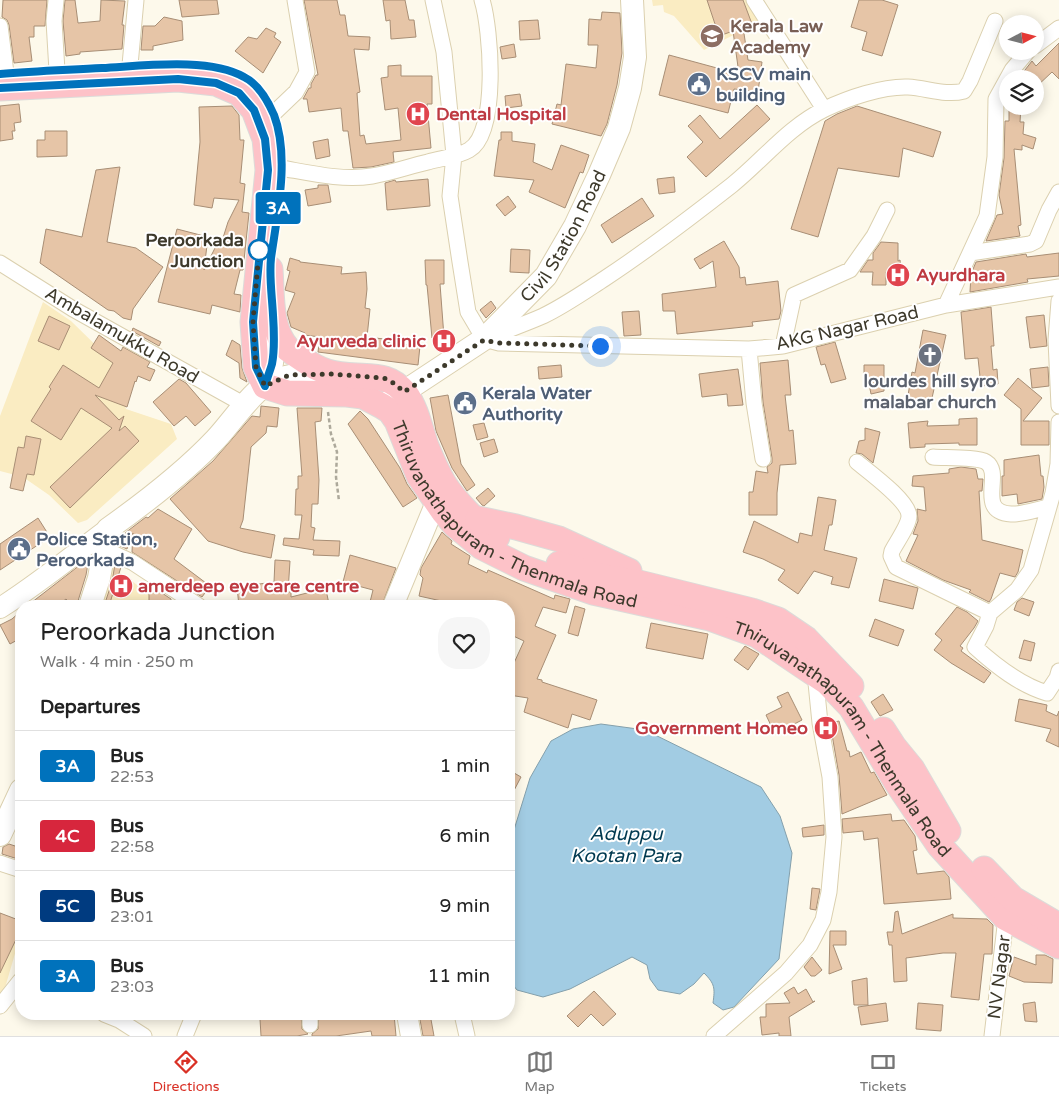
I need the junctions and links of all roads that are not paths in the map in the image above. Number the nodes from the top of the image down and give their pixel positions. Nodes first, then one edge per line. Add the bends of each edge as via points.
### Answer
1 (56, 0) edge
2 (136, 0) edge
3 (295, 0) edge
4 (433, 0) edge
5 (482, 0) edge
6 (632, 0) edge
7 (754, 0) edge
8 (995, 21) dead end
9 (0, 26) edge
10 (1059, 28) edge
11 (1044, 39) edge
12 (1020, 60) edge
13 (57, 70) junction
14 (117, 72) junction
15 (2, 78) edge
16 (824, 109) junction
17 (273, 114) junction
18 (454, 155) junction
19 (281, 168) junction
20 (1059, 192) edge
21 (272, 207) junction
22 (887, 210) dead end
23 (970, 253) junction
24 (0, 262) edge
25 (1059, 286) edge
26 (1059, 301) edge
27 (946, 305) junction
28 (274, 318) junction
29 (484, 340) junction
30 (783, 346) junction
31 (749, 349) junction
32 (329, 384) junction
33 (265, 386) junction
34 (404, 392) junction
35 (245, 406) junction
36 (382, 406) junction
37 (1059, 406) edge
38 (1059, 422) edge
39 (933, 457) dead end
40 (763, 459) dead end
41 (857, 462) dead end
42 (440, 492) junction
43 (1049, 507) junction
44 (106, 539) junction
45 (636, 592) junction
46 (92, 600) edge
47 (189, 600) edge
48 (395, 600) edge
49 (0, 608) edge
50 (990, 613) junction
51 (821, 667) junction
52 (1059, 671) edge
53 (15, 803) edge
54 (0, 835) edge
55 (0, 863) edge
56 (15, 868) edge
57 (1010, 909) junction
58 (1059, 926) edge
59 (1059, 946) edge
60 (15, 987) edge
61 (0, 1006) edge
62 (119, 1020) edge
63 (192, 1020) edge
64 (409, 1020) edge
65 (463, 1020) edge
66 (144, 1036) edge
67 (185, 1036) edge
68 (411, 1036) edge
69 (466, 1036) edge
70 (714, 1036) edge
71 (992, 1036) edge

1 - 13 street
2 - 14 street
3 - 17 street via 307,72 296,92
4 - 18 street via 444,52
5 - 18 street via 490,64 487,118 483,133 470,150
6 - 29 main road, Civil Station Road via 635,57 630,88 619,128 599,175 546,276
7 - 16 street
8 - 16 street via 964,91 946,93 894,87
9 - 15 street
10 - 11 street
12 - 23 street via 996,99 995,157 987,216
13 - 14 main road
13 - 15 main road
14 - 15 main road
14 - 17 main road via 174,64 227,70 245,77 263,95
14 - 21 main road via 216,83 239,93 254,110 265,139
16 - 29 street via 783,136 734,183 632,260 543,316
17 - 19 main road
18 - 19 street via 371,176 340,177
18 - 29 street via 450,196 466,304
19 - 21 main road
20 - 23 street via 1036,241
21 - 28 main road via 270,266
21 - 33 main road via 259,255 253,322 256,367
22 - 30 street via 874,236 850,270 794,295
23 - 27 street
24 - 35 street, Ambalamukku Road via 73,309
25 - 27 street, AKG Nagar Road
26 - 37 street via 1056,340
27 - 30 street, AKG Nagar Road
28 - 32 main road via 279,336 288,349 311,365
28 - 33 main road via 272,363
29 - 31 street, AKG Nagar Road via 498,343
29 - 34 main road, Civil Station Road
30 - 31 street, AKG Nagar Road
31 - 40 street
32 - 33 main road, Thiruvanathapuram - Thenmala Road via 287,393
32 - 34 main road via 384,378
32 - 36 main road, Thiruvanathapuram - Thenmala Road
33 - 35 main road
34 - 36 main road, Civil Station Road
34 - 42 main road, Thiruvanathapuram - Thenmala Road via 411,403
35 - 44 main road via 216,439
36 - 42 main road, Thiruvanathapuram - Thenmala Road via 397,420 419,476
38 - 43 street via 1058,464
39 - 43 street via 988,463 992,469 992,503 998,511 1011,514
41 - 50 street via 886,485 909,512 908,521 892,551 896,567
42 - 45 main road, Thiruvanathapuram - Thenmala Road via 491,534 538,558 605,577
42 - 45 main road, Thiruvanathapuram - Thenmala Road via 443,511 482,547 524,568 593,592
42 - 48 street
43 - 50 street via 1031,570 1017,590
44 - 46 main road
44 - 47 street via 132,562
44 - 49 street via 67,559
45 - 51 main road, Thiruvanathapuram - Thenmala Road via 752,611 778,620 806,639
50 - 52 street via 975,647 994,664 1032,688 1048,693
51 - 57 main road, Thiruvanathapuram - Thenmala Road via 868,704 887,750 912,769 948,831
51 - 70 street via 820,722 830,777 834,837 825,913 810,945 786,973
53 - 54 main road
55 - 56 street
57 - 58 main road, Thiruvanathapuram - Thenmala Road
57 - 59 main road, Thiruvanathapuram - Thenmala Road
57 - 71 street, NV Nagar
60 - 61 street
62 - 66 street
63 - 67 street
64 - 68 street
65 - 69 street

